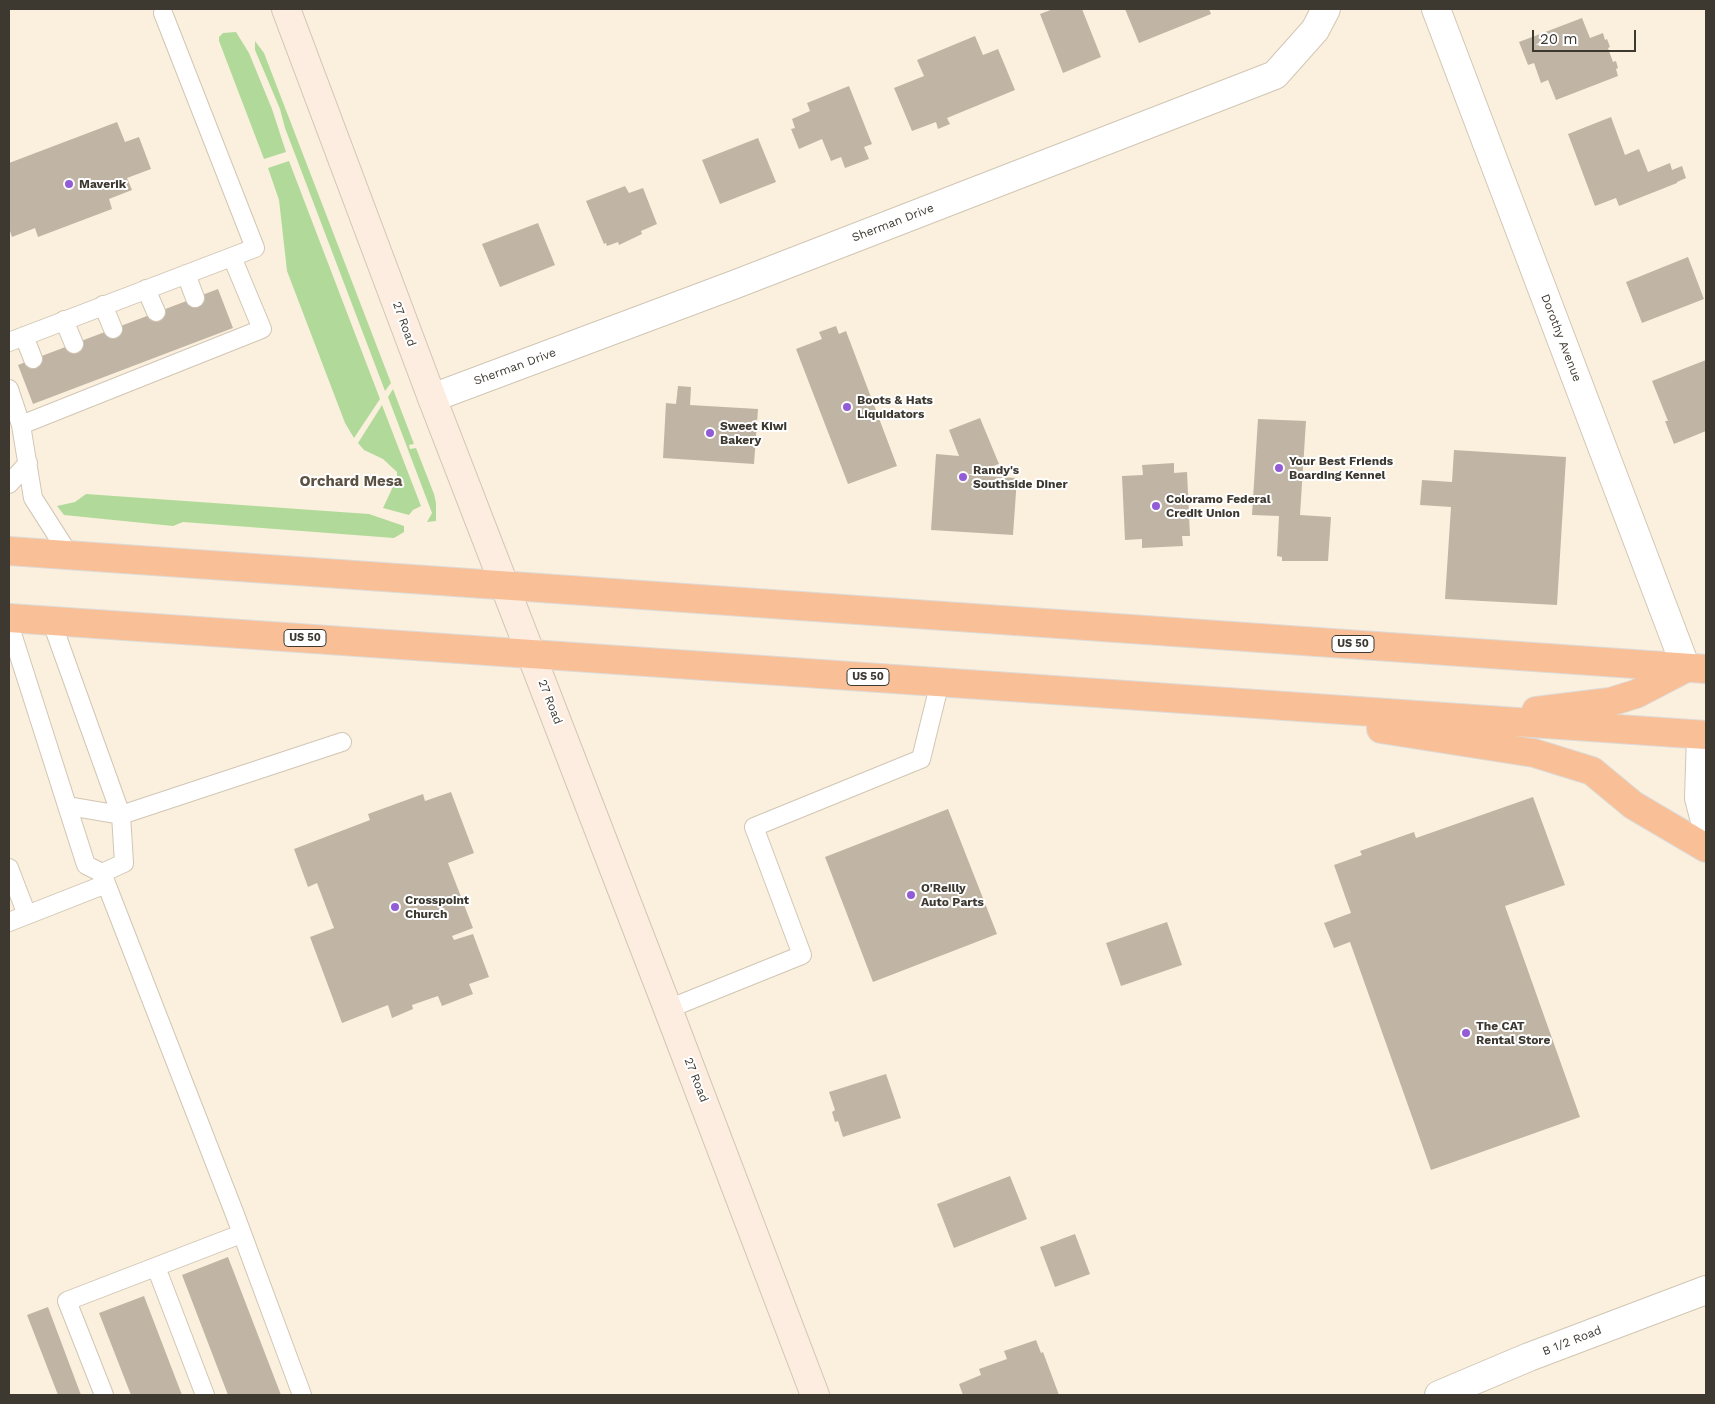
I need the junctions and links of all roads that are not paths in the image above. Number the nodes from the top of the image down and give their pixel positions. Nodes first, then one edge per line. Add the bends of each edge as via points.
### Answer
1 (286, 9) edge
2 (1326, 9) edge
3 (1436, 9) edge
4 (163, 13) dead end
5 (232, 257) junction
6 (186, 274) junction
7 (146, 289) junction
8 (195, 298) dead end
9 (104, 305) junction
10 (156, 312) dead end
11 (64, 320) junction
12 (113, 329) dead end
13 (16, 339) edge
14 (74, 344) dead end
15 (33, 359) dead end
16 (9, 389) edge
17 (432, 398) junction
18 (21, 425) junction
19 (28, 463) junction
20 (9, 484) edge
21 (9, 551) edge
22 (70, 556) junction
23 (505, 586) junction
24 (9, 618) edge
25 (51, 620) junction
26 (9, 624) edge
27 (531, 653) junction
28 (1696, 668) edge
29 (940, 682) junction
30 (1204, 700) junction
31 (1465, 718) junction
32 (1705, 734) edge
33 (342, 742) dead end
34 (68, 806) junction
35 (121, 815) junction
36 (1706, 825) edge
37 (1706, 848) edge
38 (9, 868) edge
39 (104, 878) junction
40 (27, 914) junction
41 (9, 922) edge
42 (668, 1008) junction
43 (242, 1234) junction
44 (156, 1267) junction
45 (1706, 1290) edge
46 (104, 1395) edge
47 (205, 1395) edge
48 (302, 1395) edge
49 (815, 1395) edge
50 (1439, 1395) edge

1 - 17 street, 27 Road
2 - 17 street, Sherman Drive via 1315,30 1275,75
3 - 28 street, Dorothy Avenue
4 - 5 lane via 255,248
5 - 6 lane
5 - 18 lane via 262,329 213,343 50,405
6 - 7 lane
6 - 8 lane
7 - 9 lane
7 - 10 lane
9 - 11 lane
9 - 12 lane
11 - 13 lane
11 - 14 lane
13 - 15 lane
16 - 18 lane
17 - 23 street, 27 Road
18 - 19 lane
19 - 20 lane
19 - 22 lane via 33,498
21 - 22 highway, US 50
22 - 23 highway, US 50
23 - 27 street, 27 Road
23 - 28 highway, US 50
24 - 25 highway, US 50
25 - 27 highway, US 50
25 - 35 lane
26 - 34 lane
27 - 29 highway, US 50
27 - 42 street, 27 Road
28 - 31 highway via 1610,702
29 - 30 highway, US 50
29 - 42 lane via 921,759 754,826 802,955
30 - 31 highway, US 50
30 - 37 highway via 1534,753 1592,771 1633,805
31 - 32 highway, US 50
32 - 36 street via 1700,798
33 - 35 lane
34 - 35 lane
34 - 39 lane via 86,865
35 - 39 lane via 124,863
38 - 40 lane
39 - 40 lane
39 - 43 lane
40 - 41 lane
42 - 49 street, 27 Road
43 - 44 lane
43 - 48 lane
44 - 46 lane via 67,1301
44 - 47 lane
45 - 50 street, B 1/2 Road

